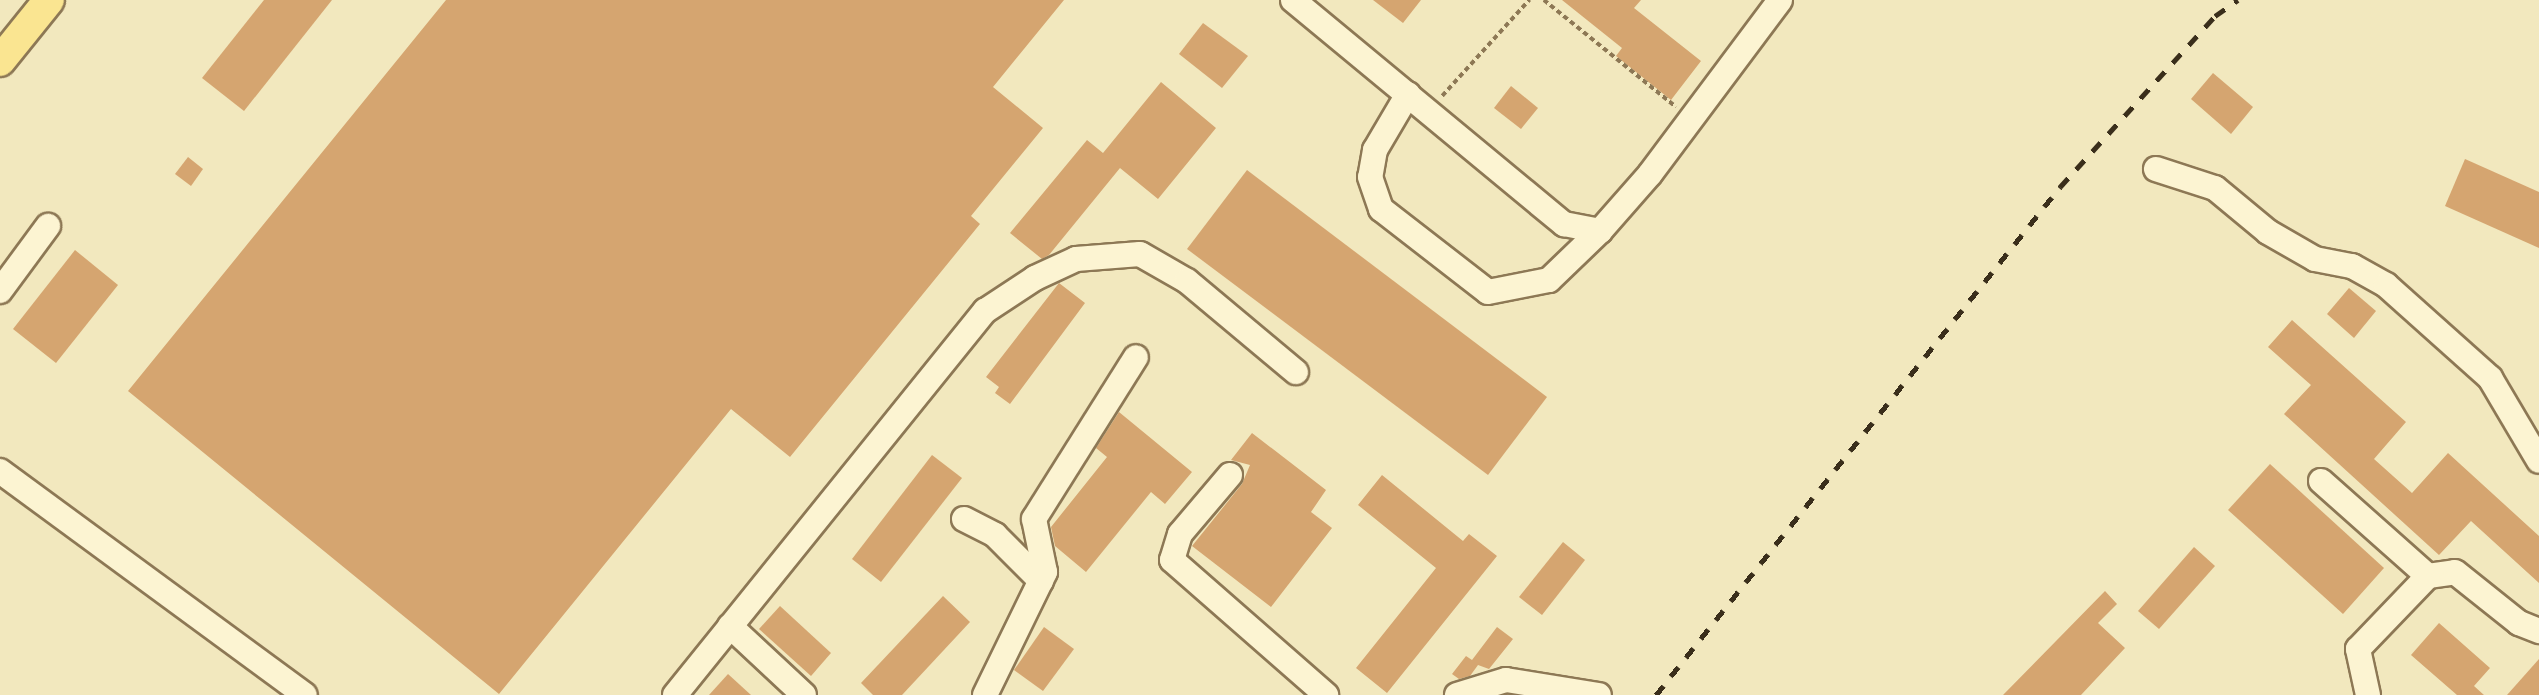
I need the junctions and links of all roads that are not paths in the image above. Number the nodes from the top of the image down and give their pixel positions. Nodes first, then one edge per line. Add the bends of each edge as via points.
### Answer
1 (49, 0) edge
2 (1293, 0) edge
3 (1780, 0) edge
4 (0, 61) edge
5 (1408, 94) junction
6 (2156, 169) dead end
7 (48, 226) dead end
8 (1600, 230) junction
9 (0, 291) edge
10 (1136, 357) dead end
11 (1296, 372) dead end
12 (2539, 461) edge
13 (0, 471) edge
14 (1230, 475) dead end
15 (2321, 481) dead end
16 (964, 519) dead end
17 (2428, 576) junction
18 (1041, 581) junction
19 (730, 626) junction
20 (2539, 631) edge
21 (1322, 694) edge
22 (305, 695) edge
23 (675, 695) edge
24 (804, 695) edge
25 (985, 695) edge
26 (1457, 695) edge
27 (1599, 695) edge
28 (2368, 695) edge

1 - 4 main road
2 - 5 lane
3 - 8 lane
5 - 8 lane via 1564,224
5 - 8 lane via 1375,150 1370,177 1381,209 1488,292 1549,280
6 - 12 lane via 2215,188 2268,232 2303,252 2351,266 2386,285 2490,378
7 - 9 lane
10 - 18 lane via 1034,519 1045,572
11 - 19 lane via 1187,281 1140,254 1076,259 1035,278 985,312
13 - 22 lane
14 - 21 lane via 1180,534 1172,559
15 - 17 lane
16 - 18 lane via 995,535
17 - 20 lane via 2455,572 2519,623
17 - 28 lane via 2358,649
18 - 25 lane
19 - 23 lane
19 - 24 lane
26 - 27 lane via 1506,680

